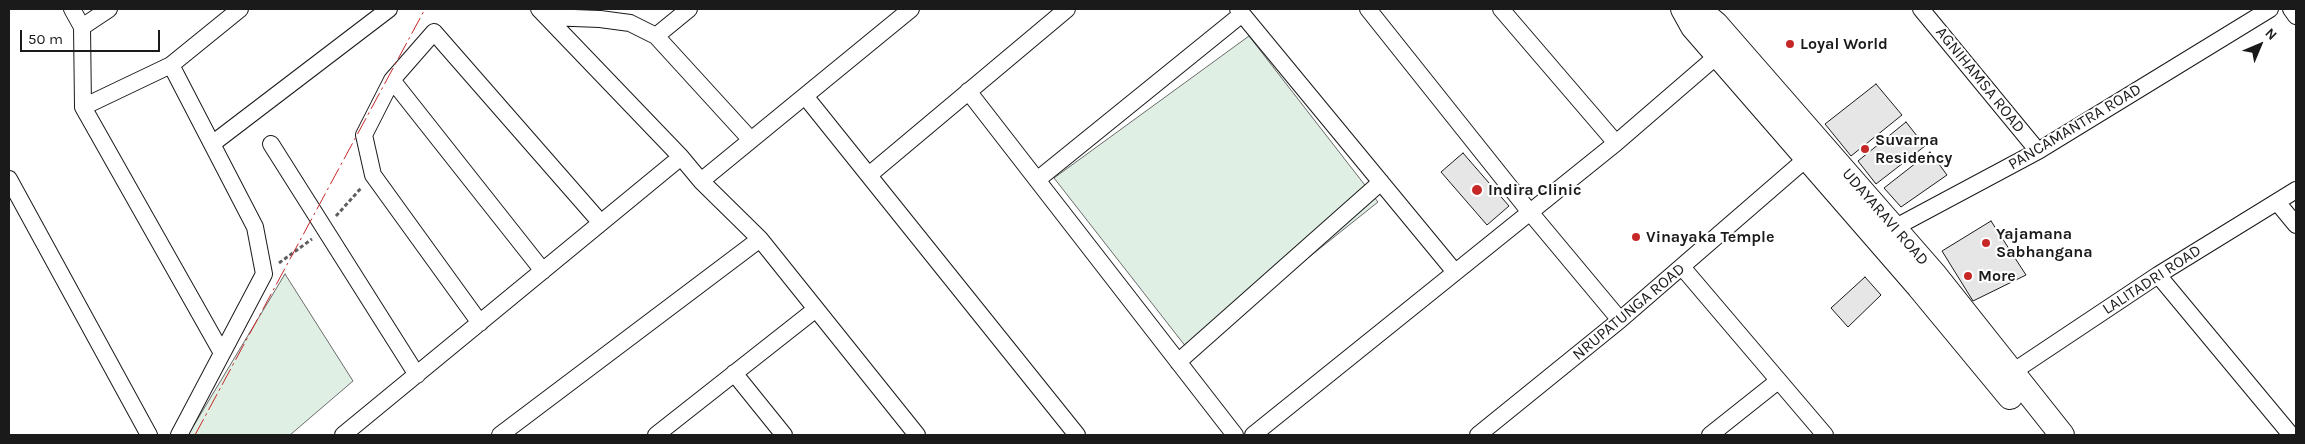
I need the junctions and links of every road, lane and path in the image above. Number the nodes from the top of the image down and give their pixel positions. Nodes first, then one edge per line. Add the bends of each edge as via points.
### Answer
1 (72, 9) edge
2 (108, 9) edge
3 (240, 9) edge
4 (389, 9) edge
5 (689, 9) edge
6 (911, 9) edge
7 (1067, 9) edge
8 (1368, 9) edge
9 (1502, 9) edge
10 (1683, 9) edge
11 (1698, 9) edge
12 (2270, 9) edge
13 (2291, 9) edge
14 (1240, 11) edge
15 (1928, 11) edge
16 (543, 13) edge
17 (2296, 16) edge
18 (82, 27) junction
19 (656, 36) junction
20 (1718, 55) junction
21 (171, 65) junction
22 (392, 80) junction
23 (968, 91) junction
24 (805, 96) junction
25 (83, 107) junction
26 (751, 140) junction
27 (1616, 143) junction
28 (212, 144) junction
29 (271, 144) dead end
30 (2038, 151) junction
31 (1814, 152) junction
32 (681, 158) junction
33 (869, 175) junction
34 (372, 176) junction
35 (9, 179) edge
36 (1037, 180) junction
37 (701, 181) junction
38 (1380, 182) junction
39 (2296, 190) edge
40 (2277, 202) junction
41 (1529, 211) junction
42 (601, 223) junction
43 (2296, 225) edge
44 (324, 230) junction
45 (1886, 234) junction
46 (760, 239) junction
47 (1682, 267) junction
48 (543, 271) junction
49 (1454, 272) junction
50 (264, 274) junction
51 (2158, 275) junction
52 (816, 309) junction
53 (1620, 320) junction
54 (480, 323) junction
55 (222, 353) junction
56 (1178, 362) junction
57 (2011, 373) junction
58 (734, 374) junction
59 (417, 375) junction
60 (1778, 380) junction
61 (346, 434) edge
62 (149, 435) edge
63 (179, 435) edge
64 (500, 435) edge
65 (656, 435) edge
66 (784, 435) edge
67 (917, 435) edge
68 (1077, 435) edge
69 (1235, 435) edge
70 (1253, 435) edge
71 (1478, 435) edge
72 (1710, 435) edge
73 (1825, 435) edge
74 (2041, 435) edge
75 (2062, 435) edge
76 (2291, 435) edge

1 - 18 street
2 - 18 street
3 - 21 street
4 - 28 street
5 - 19 street
6 - 24 street
7 - 23 street
8 - 41 street
9 - 27 street
10 - 20 street, UDAYARAVI ROAD
11 - 31 street, UDAYARAVI ROAD via 1716,24
12 - 30 street, PANCAMANTRA ROAD
13 - 17 street
14 - 36 street
14 - 38 street
15 - 30 street, AGNIHAMSA ROAD
16 - 19 street via 630,23
16 - 32 street
18 - 25 street
19 - 26 street
20 - 27 street
20 - 31 street, UDAYARAVI ROAD
21 - 25 street
21 - 28 street
22 - 34 street via 364,135
22 - 42 street via 434,32
22 - 48 street
23 - 33 street
23 - 36 street
24 - 26 street
24 - 33 street
25 - 55 street
26 - 37 street
27 - 41 street
28 - 50 street via 255,227
29 - 44 street
30 - 45 street, PANCAMANTRA ROAD
31 - 45 street, UDAYARAVI ROAD
31 - 47 street, NRUPATUNGA ROAD
32 - 37 street
32 - 42 street
33 - 68 street
34 - 44 path
34 - 54 street
35 - 62 street
36 - 56 street
37 - 46 street
38 - 49 street
38 - 56 street
39 - 40 street, LALITADRI ROAD
40 - 43 street
40 - 51 street, LALITADRI ROAD
41 - 49 street
41 - 53 street
42 - 48 street
44 - 50 path
44 - 59 street
45 - 57 street, UDAYARAVI ROAD via 1935,275
45 - 74 street, UDAYARAVI ROAD
46 - 52 street
46 - 64 street
47 - 53 street, NRUPATUNGA ROAD
47 - 60 street
48 - 54 street
49 - 70 street
50 - 55 street
51 - 57 street, LALITADRI ROAD
51 - 76 street
52 - 58 street
52 - 67 street
53 - 71 street, NRUPATUNGA ROAD
54 - 59 street
55 - 63 street
56 - 69 street
57 - 75 street, UDAYARAVI ROAD
58 - 65 street
58 - 66 street
59 - 61 street
60 - 72 street
60 - 73 street

